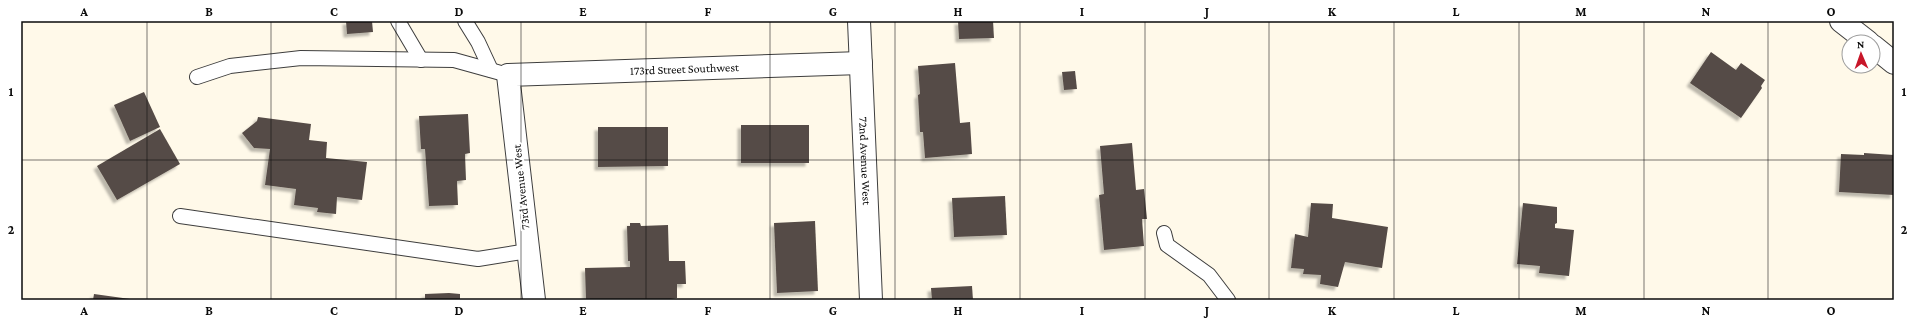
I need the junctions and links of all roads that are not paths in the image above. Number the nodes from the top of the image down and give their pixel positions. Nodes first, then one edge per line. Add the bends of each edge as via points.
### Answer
1 (398, 21) edge
2 (465, 21) edge
3 (859, 21) edge
4 (1841, 21) edge
5 (1858, 34) edge
6 (1881, 52) edge
7 (421, 60) junction
8 (861, 63) junction
9 (1894, 63) edge
10 (500, 73) junction
11 (197, 77) dead end
12 (180, 216) dead end
13 (1164, 233) dead end
14 (528, 251) junction
15 (534, 300) edge
16 (871, 300) edge
17 (1228, 300) edge

1 - 7 lane
2 - 10 lane
3 - 8 street, 72nd Avenue West
4 - 5 street
6 - 9 street
7 - 10 lane via 454,60
7 - 11 lane via 301,58 230,66
8 - 10 street, 173rd Street Southwest
8 - 16 street, 72nd Avenue West
10 - 14 street, 73rd Avenue West
12 - 14 lane via 478,259
13 - 17 lane via 1167,245 1210,275
14 - 15 street, 73rd Avenue West

